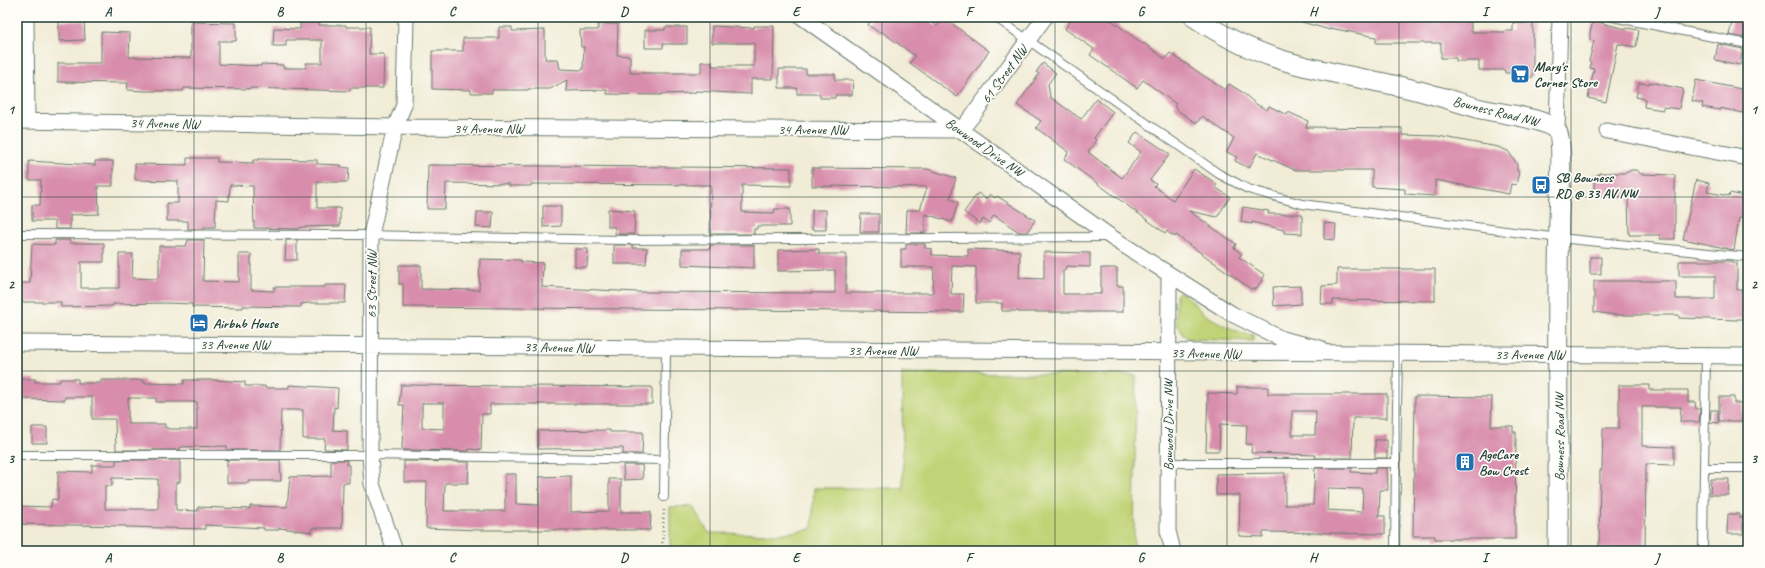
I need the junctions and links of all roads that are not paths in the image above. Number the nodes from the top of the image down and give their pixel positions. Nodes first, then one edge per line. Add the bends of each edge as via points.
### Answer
1 (26, 17) edge
2 (406, 17) edge
3 (802, 17) edge
4 (995, 17) edge
5 (1045, 17) edge
6 (1194, 17) edge
7 (1560, 17) edge
8 (1613, 17) edge
9 (1028, 40) junction
10 (1748, 44) edge
11 (22, 121) edge
12 (395, 128) junction
13 (960, 130) junction
14 (1557, 131) junction
15 (1606, 131) dead end
16 (1748, 158) edge
17 (17, 234) edge
18 (371, 235) junction
19 (1111, 237) junction
20 (1558, 238) junction
21 (1748, 257) edge
22 (1169, 274) junction
23 (17, 343) edge
24 (370, 345) junction
25 (666, 349) junction
26 (1168, 352) junction
27 (1347, 354) junction
28 (1398, 354) junction
29 (1558, 354) junction
30 (1706, 356) junction
31 (1748, 356) edge
32 (17, 455) edge
33 (370, 455) junction
34 (665, 460) junction
35 (1168, 463) junction
36 (1396, 463) junction
37 (1704, 468) junction
38 (1748, 468) edge
39 (664, 497) road end
40 (395, 551) edge
41 (1173, 551) edge
42 (1395, 551) edge
43 (1558, 551) edge
44 (1703, 551) edge

1 - 11 street
2 - 12 street, 63 Street NW via 404,105
3 - 13 street, Bowwood Drive NW
4 - 9 lane
5 - 9 street, 61 Street NW
6 - 14 street, Bowness Road NW via 1214,30 1273,57 1321,71 1415,90 1526,118 1545,123
7 - 14 street
8 - 10 lane
9 - 13 street, 61 Street NW
9 - 20 lane via 1219,174 1248,189 1302,204
11 - 12 street, 34 Avenue NW
12 - 13 street, 34 Avenue NW
12 - 18 street, 63 Street NW
13 - 19 street, Bowwood Drive NW
14 - 20 street, Bowness Road NW via 1560,139
15 - 16 street
17 - 18 lane
18 - 19 lane via 624,240
18 - 24 street, 63 Street NW
19 - 22 street, Bowwood Drive NW
20 - 21 lane
20 - 29 street, Bowness Road NW
22 - 26 street, Bowwood Drive NW
22 - 27 street, Bowwood Drive NW via 1232,314 1282,339
23 - 24 street, 33 Avenue NW
24 - 25 street, 33 Avenue NW
24 - 33 street, 63 Street NW
25 - 26 street, 33 Avenue NW
25 - 34 lane
26 - 27 street, 33 Avenue NW
26 - 35 street, Bowwood Drive NW
27 - 28 street, 33 Avenue NW
28 - 29 street, 33 Avenue NW
28 - 36 lane
29 - 30 street, 33 Avenue NW
29 - 43 street, Bowness Road NW
30 - 31 street, 33 Avenue NW
30 - 37 lane
32 - 33 lane
33 - 34 lane
33 - 40 street, 63 Street NW via 372,484
34 - 39 lane
35 - 36 lane
35 - 41 street, Bowwood Drive NW via 1168,531
36 - 42 lane
37 - 38 lane
37 - 44 lane

